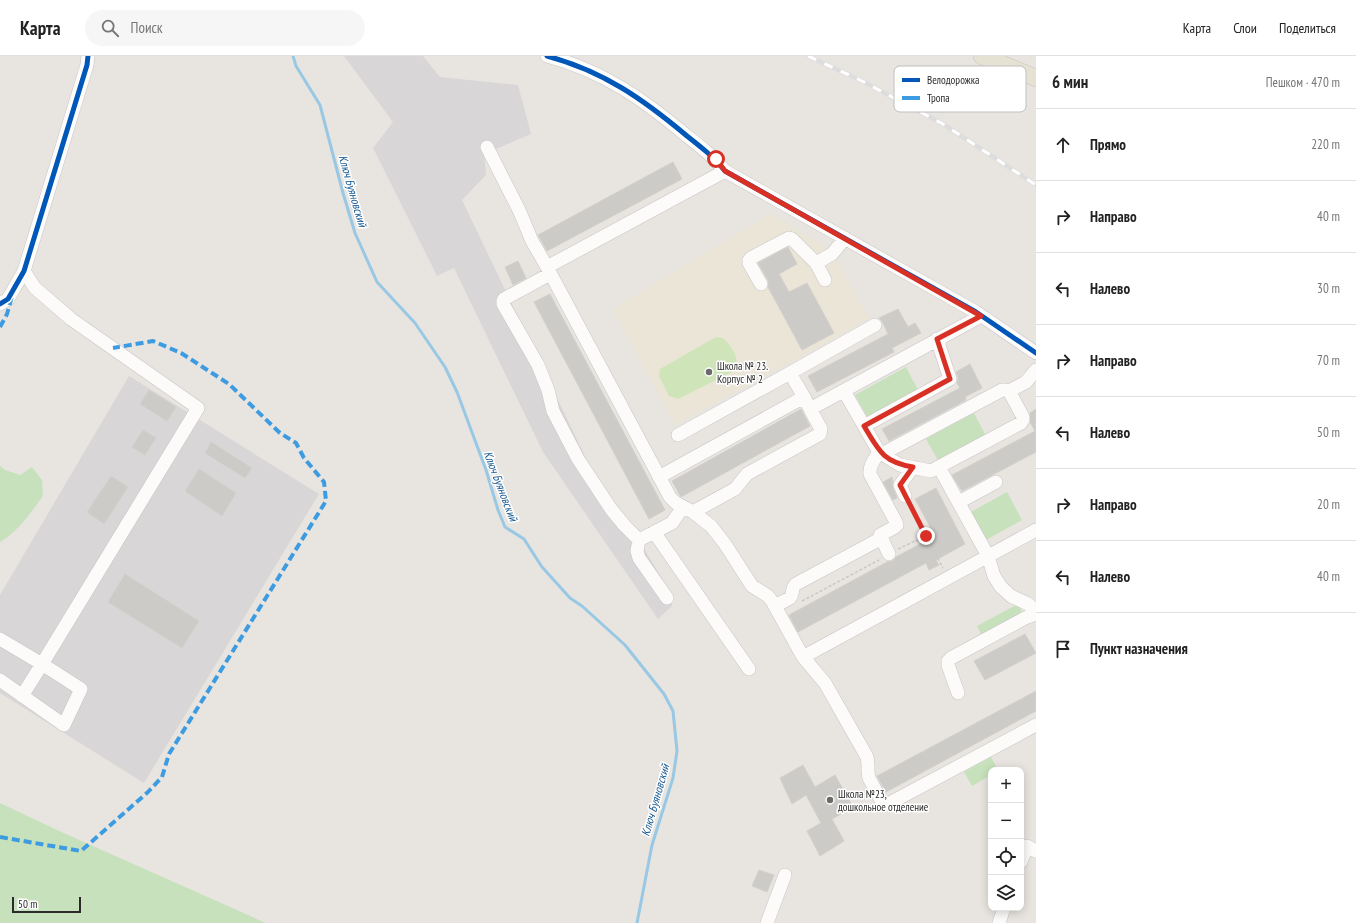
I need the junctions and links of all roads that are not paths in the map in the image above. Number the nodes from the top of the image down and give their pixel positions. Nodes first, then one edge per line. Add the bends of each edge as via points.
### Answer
1 (88, 56) edge
2 (547, 56) edge
3 (982, 56) edge
4 (1007, 66) edge
5 (1026, 74) edge
6 (1036, 78) edge
7 (487, 147) dead end
8 (725, 171) junction
9 (845, 238) junction
10 (816, 262) junction
11 (24, 271) junction
12 (549, 271) junction
13 (825, 280) dead end
14 (761, 284) dead end
15 (0, 304) edge
16 (981, 316) junction
17 (875, 325) dead end
18 (937, 339) junction
19 (1036, 353) edge
20 (1036, 370) edge
21 (790, 373) junction
22 (844, 391) junction
23 (1009, 391) junction
24 (804, 397) junction
25 (810, 409) junction
26 (864, 426) junction
27 (678, 435) dead end
28 (880, 452) junction
29 (913, 467) junction
30 (939, 467) junction
31 (659, 477) junction
32 (996, 482) dead end
33 (905, 496) road end
34 (959, 502) junction
35 (688, 510) junction
36 (1036, 530) edge
37 (654, 532) junction
38 (880, 539) junction
39 (639, 540) junction
40 (889, 554) road end
41 (988, 556) junction
42 (667, 598) dead end
43 (775, 606) junction
44 (1036, 611) edge
45 (1036, 614) edge
46 (0, 639) edge
47 (803, 657) junction
48 (42, 664) junction
49 (749, 669) dead end
50 (0, 680) edge
51 (958, 693) dead end
52 (22, 696) junction
53 (1036, 725) edge
54 (1036, 851) edge
55 (1024, 854) edge
56 (785, 875) dead end
57 (1003, 911) edge
58 (767, 923) edge
59 (999, 923) edge

1 - 11 street
2 - 8 street via 599,74 619,85 666,118 716,159
3 - 4 main road
5 - 6 main road
7 - 12 street
8 - 9 street
8 - 12 street
9 - 10 street via 832,254
9 - 16 street
10 - 13 street
10 - 14 street via 792,240 787,239 749,260
11 - 15 street via 8,299
11 - 48 street via 35,288 71,319 198,408
12 - 31 street
12 - 39 street via 504,299 503,304 538,365 553,411 578,459 611,509
16 - 18 street
16 - 19 street
17 - 21 street
18 - 22 street
18 - 26 street via 950,379
20 - 23 street via 1026,382
21 - 24 street
21 - 27 street
22 - 25 street
22 - 26 street
23 - 28 street via 1002,390
23 - 30 street via 1023,417 1021,423
24 - 25 street
24 - 31 street
25 - 35 street via 821,429 820,434 747,474 735,489
26 - 28 street
28 - 29 street via 900,465
28 - 38 street via 870,466 870,474 897,524 882,534
29 - 30 street via 931,472
29 - 33 street via 900,485
30 - 34 street
31 - 35 street via 673,501
32 - 34 street
34 - 41 street
35 - 37 street via 672,523
35 - 43 street via 711,526 752,586 768,596
36 - 41 street
37 - 39 street
37 - 49 street
38 - 40 street
38 - 43 street via 796,584 792,588 792,596
39 - 42 street via 639,558
41 - 44 street via 994,576 1001,587
41 - 47 street
43 - 47 street
45 - 51 street via 948,661
46 - 48 street
47 - 53 street via 825,683 867,757 869,778 885,804
48 - 52 street
48 - 52 street via 81,689 64,725
50 - 52 street
54 - 55 street via 1027,846
56 - 58 street
57 - 59 street

